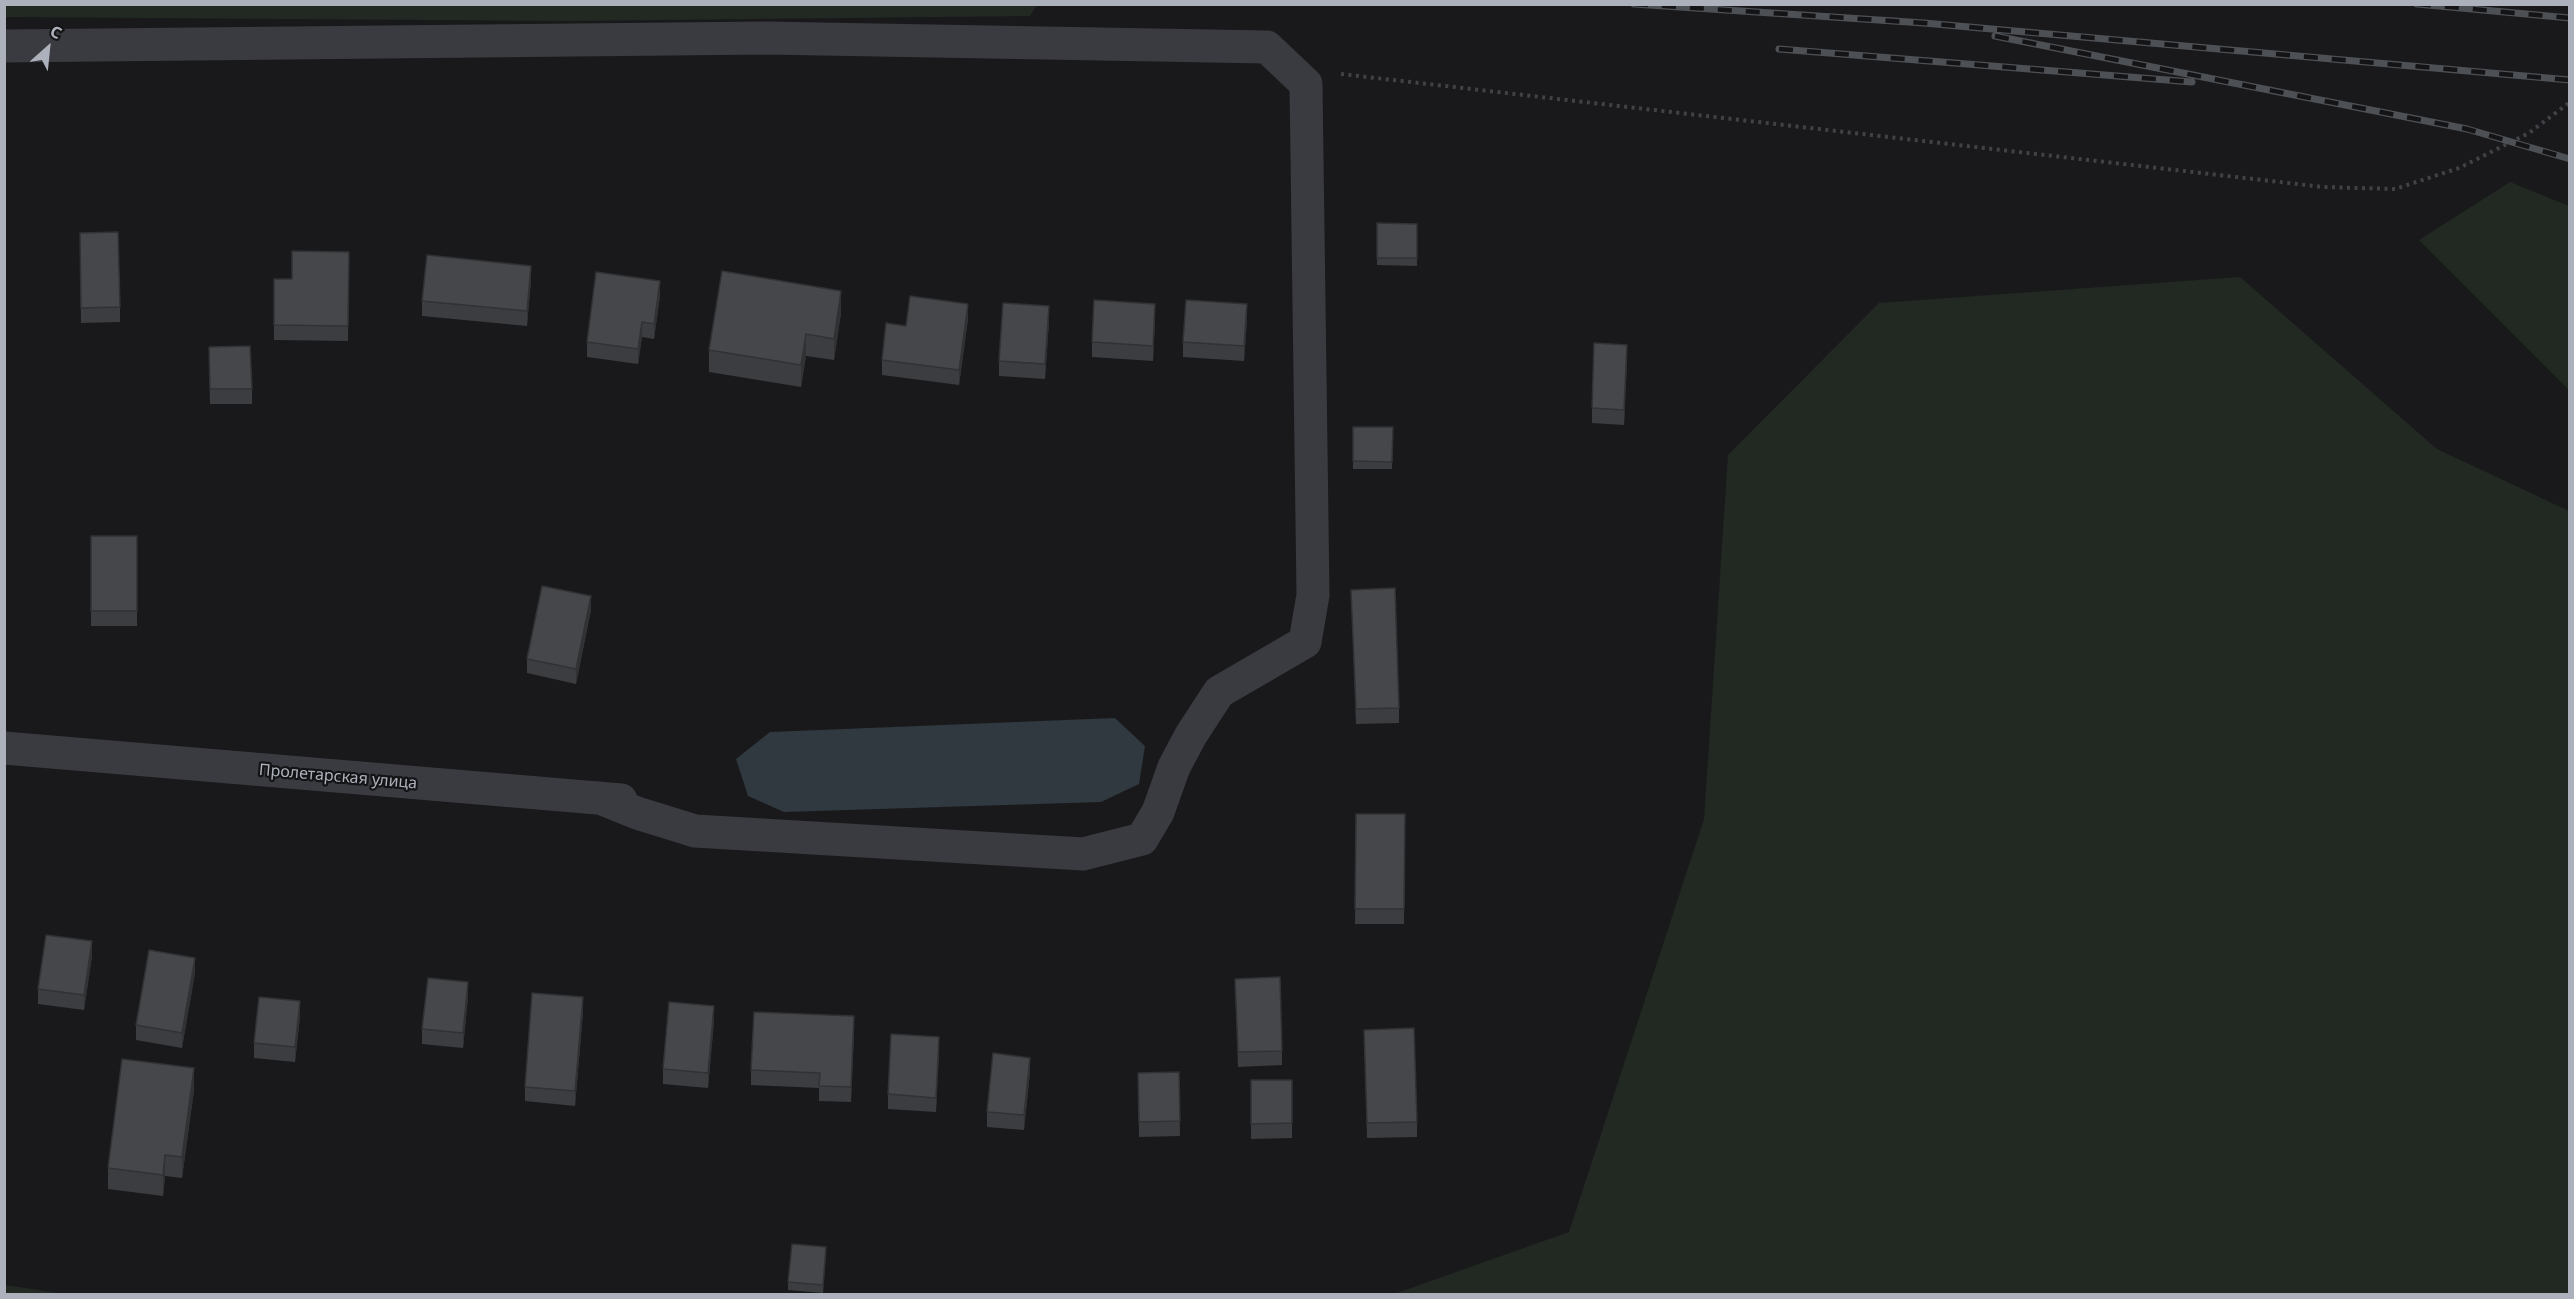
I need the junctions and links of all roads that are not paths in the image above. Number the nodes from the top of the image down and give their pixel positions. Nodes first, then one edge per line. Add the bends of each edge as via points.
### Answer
1 (4, 46) edge
2 (4, 748) edge
3 (600, 798) junction
4 (671, 804) dead end

1 - 3 street via 802,39 1267,47 1306,84 1313,595 1305,642 1219,692 1174,767 1158,812 1142,839 1083,854 695,831
2 - 3 street, Пролетарская улица
3 - 4 street, Пролетарская улица

